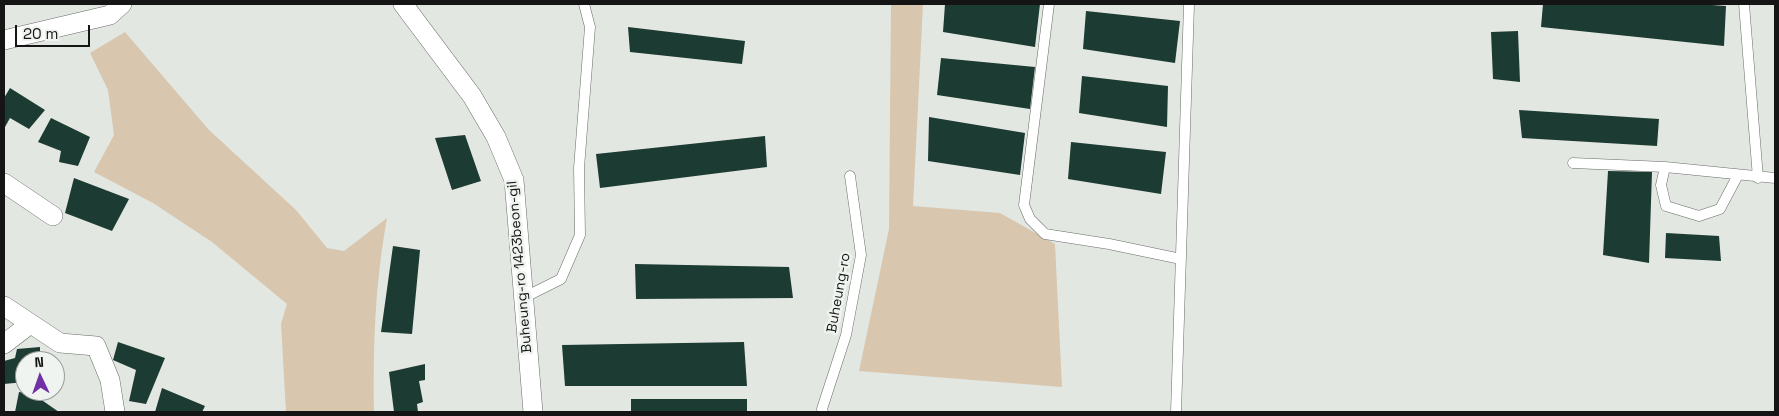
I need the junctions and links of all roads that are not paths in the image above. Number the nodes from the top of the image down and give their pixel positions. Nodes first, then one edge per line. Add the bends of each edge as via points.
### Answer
1 (122, 4) edge
2 (403, 4) edge
3 (584, 4) edge
4 (1049, 4) edge
5 (1189, 4) edge
6 (1744, 4) edge
7 (4, 40) edge
8 (1573, 163) dead end
9 (1665, 167) junction
10 (850, 176) dead end
11 (1738, 176) junction
12 (1758, 178) junction
13 (1775, 178) edge
14 (4, 183) edge
15 (53, 216) dead end
16 (1181, 258) junction
17 (523, 298) junction
18 (4, 306) edge
19 (30, 324) junction
20 (4, 344) edge
21 (115, 412) edge
22 (533, 412) edge
23 (823, 412) edge
24 (1176, 412) edge

1 - 7 street via 110,15
2 - 17 street, Buheung-ro 1423beon-gil via 472,96 496,136 514,180
3 - 17 lane via 590,27 579,168 580,235 560,280
4 - 16 lane via 1024,205 1030,219 1045,234
5 - 16 lane
6 - 12 lane
8 - 9 lane
9 - 11 lane
9 - 11 lane via 1661,185 1666,206 1700,216 1720,209
10 - 23 lane, Buheung-ro via 862,254 846,335
11 - 12 lane
12 - 13 lane
14 - 15 street
16 - 24 lane
17 - 22 street, Buheung-ro 1423beon-gil
18 - 19 street
19 - 20 street
19 - 21 street via 60,343 96,346 110,380

